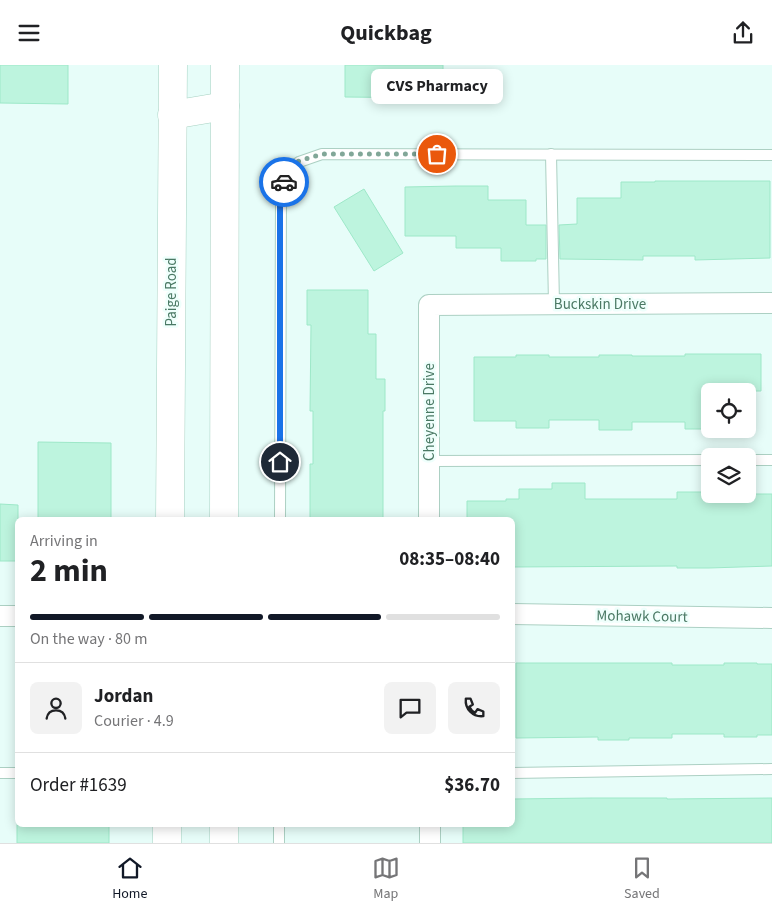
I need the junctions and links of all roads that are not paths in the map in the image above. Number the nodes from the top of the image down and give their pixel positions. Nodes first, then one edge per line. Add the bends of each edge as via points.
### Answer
1 (173, 65) edge
2 (225, 65) edge
3 (225, 106) junction
4 (172, 115) junction
5 (552, 154) junction
6 (772, 155) edge
7 (772, 303) edge
8 (554, 304) junction
9 (428, 305) joint
10 (701, 460) edge
11 (756, 460) edge
12 (772, 460) edge
13 (429, 461) junction
14 (170, 517) edge
15 (224, 517) edge
16 (280, 517) edge
17 (429, 517) edge
18 (515, 614) edge
19 (0, 616) edge
20 (15, 616) edge
21 (772, 618) edge
22 (772, 769) edge
23 (0, 773) edge
24 (15, 773) edge
25 (515, 773) edge
26 (167, 827) edge
27 (224, 827) edge
28 (279, 827) edge
29 (430, 827) edge
30 (167, 843) edge
31 (224, 843) edge
32 (279, 843) edge
33 (430, 843) edge

1 - 4 main road, Paige Road
2 - 3 main road
3 - 4 main road
3 - 15 main road
4 - 14 main road, Paige Road
5 - 6 lane
5 - 8 lane
5 - 16 lane via 322,154 299,161 286,171 280,192
7 - 8 street, Buckskin Drive
8 - 9 street, Buckskin Drive
9 - 13 street, Cheyenne Drive
10 - 13 lane
11 - 12 lane
13 - 17 street, Cheyenne Drive
18 - 21 street, Mohawk Court
19 - 20 street
22 - 25 lane
23 - 24 lane
26 - 30 main road
27 - 31 main road
28 - 32 lane
29 - 33 street

